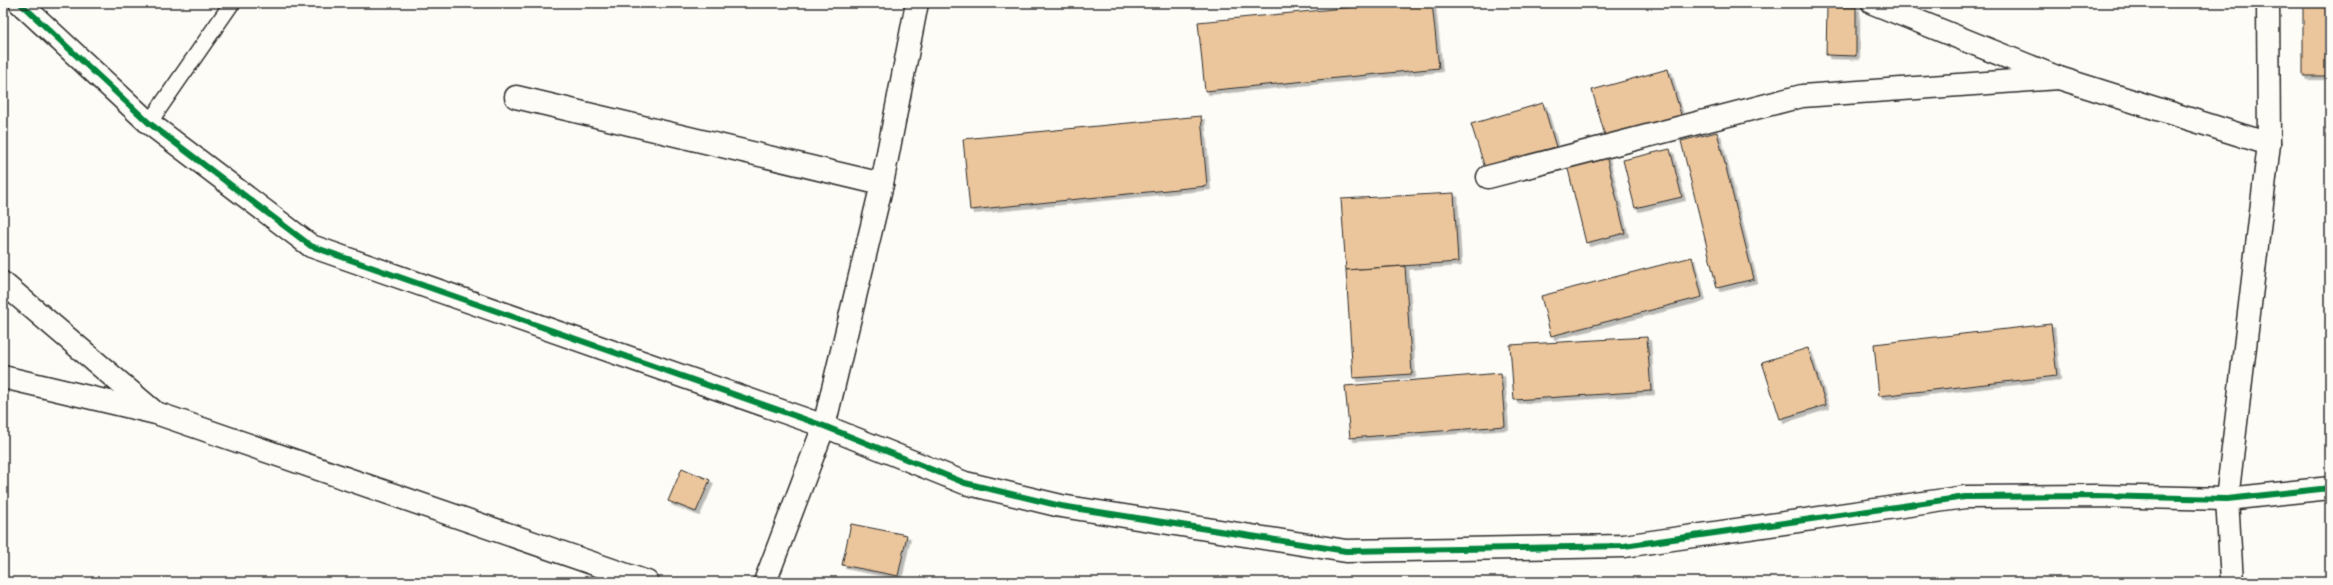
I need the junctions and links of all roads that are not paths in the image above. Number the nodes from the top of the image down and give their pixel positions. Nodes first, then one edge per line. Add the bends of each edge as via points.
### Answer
1 (20, 3) edge
2 (232, 3) edge
3 (917, 3) edge
4 (1873, 3) edge
5 (2268, 3) edge
6 (2059, 78) junction
7 (516, 97) dead end
8 (149, 123) junction
9 (2269, 144) junction
10 (1488, 176) dead end
11 (882, 184) junction
12 (3, 284) edge
13 (3, 377) edge
14 (156, 413) junction
15 (824, 426) junction
16 (2330, 488) edge
17 (2227, 499) junction
18 (647, 582) edge
19 (765, 582) edge
20 (2232, 582) edge

1 - 8 street
2 - 8 lane
3 - 11 street
4 - 6 street
5 - 9 street
6 - 9 street
6 - 10 street via 1802,96
7 - 11 street
8 - 15 street via 311,246
9 - 17 street
11 - 15 street
12 - 14 street
13 - 14 street
14 - 18 street
15 - 17 street via 965,483 1061,506 1346,551 1624,546 1965,497
15 - 19 street
16 - 17 street
17 - 20 street

